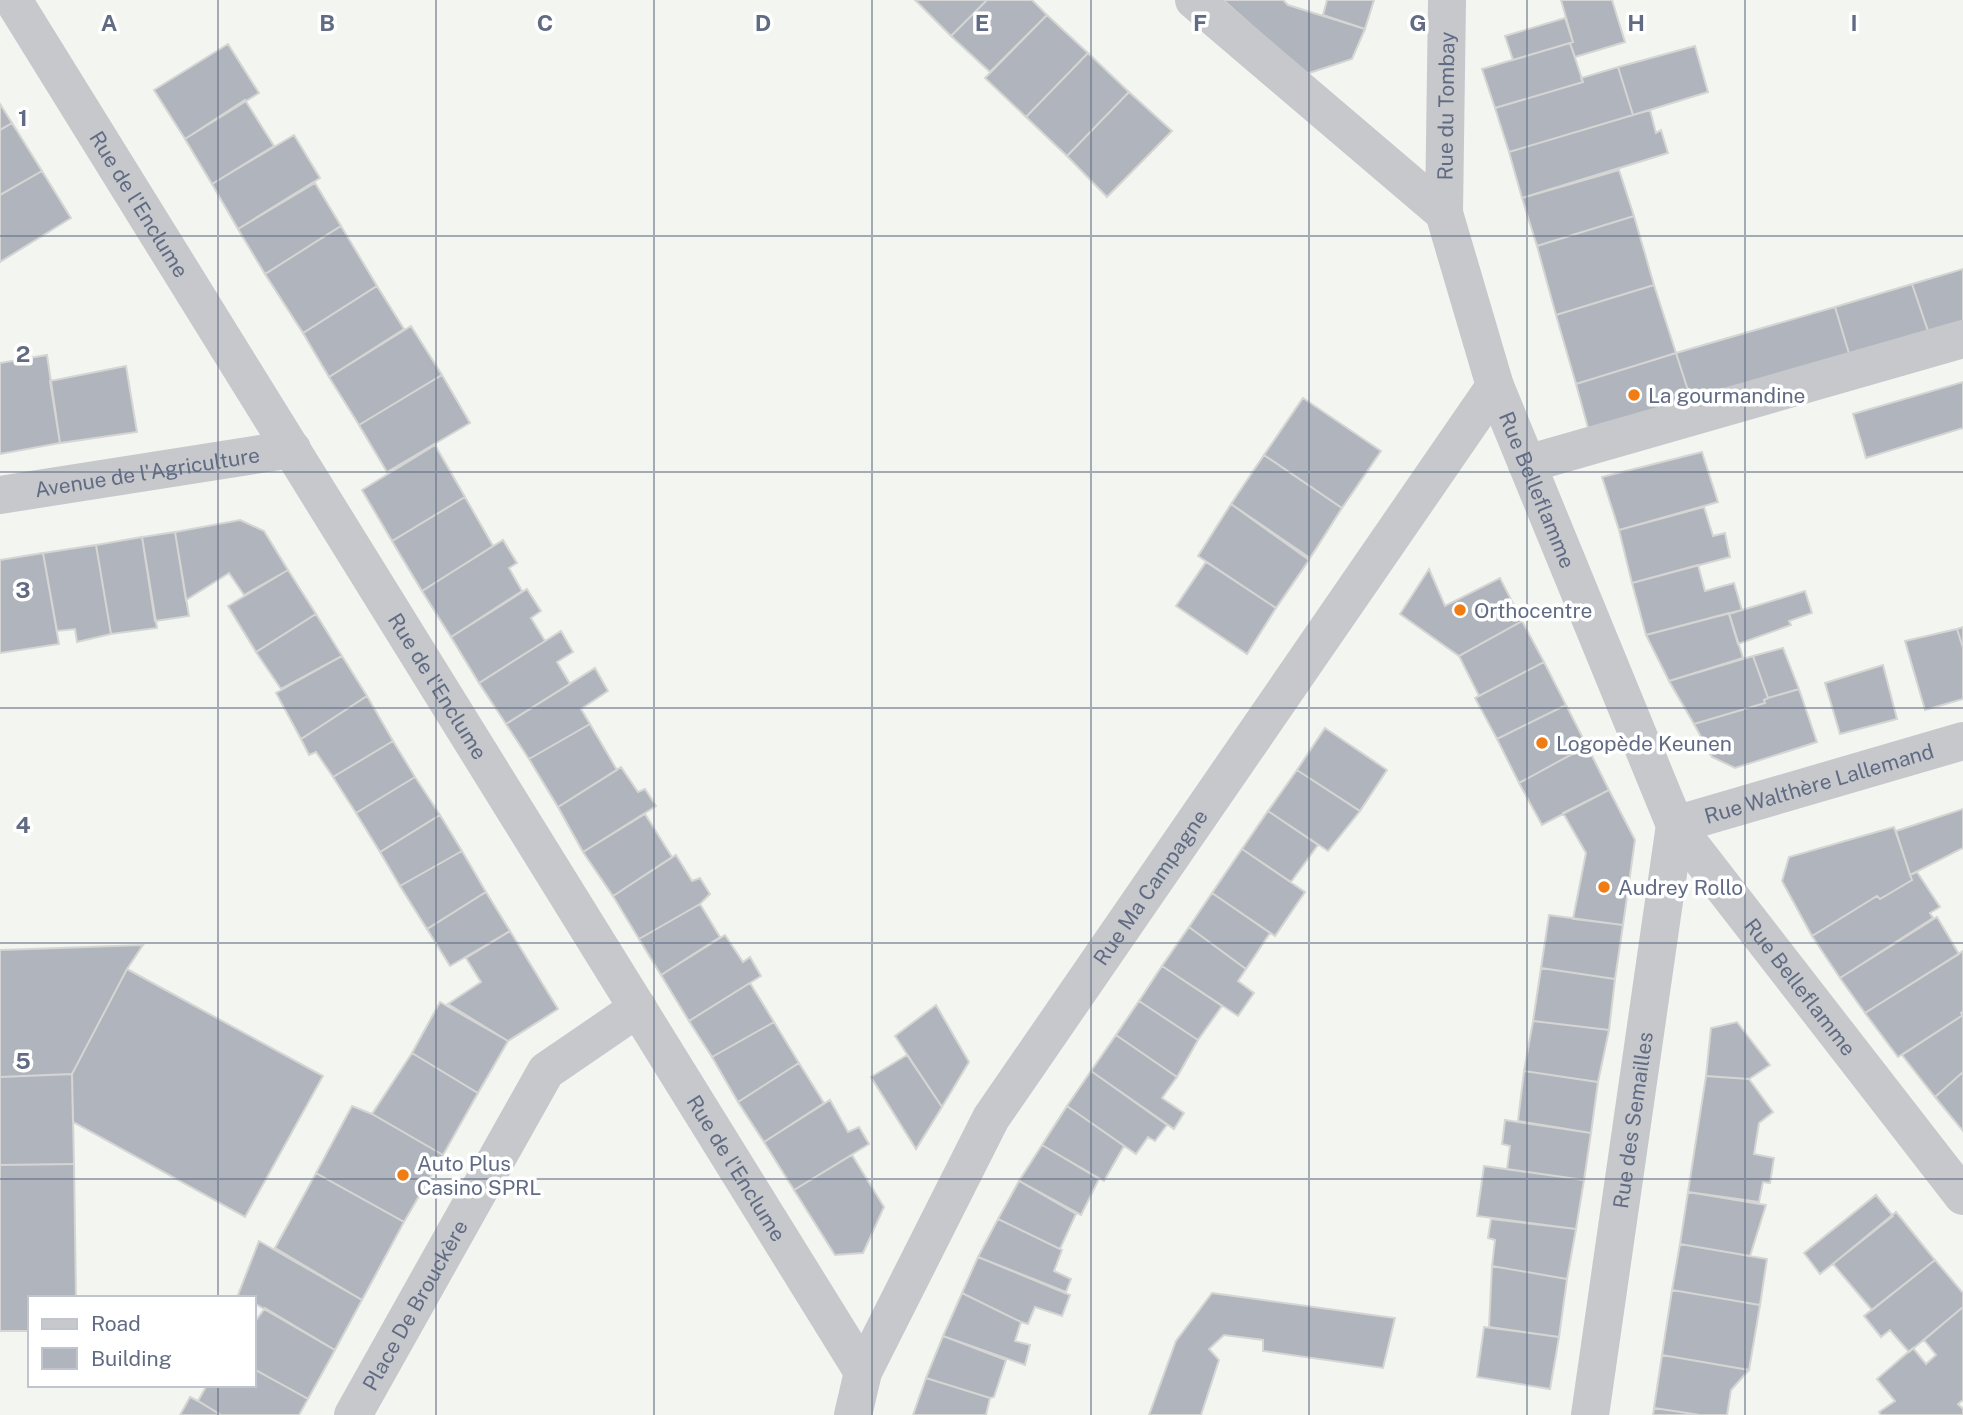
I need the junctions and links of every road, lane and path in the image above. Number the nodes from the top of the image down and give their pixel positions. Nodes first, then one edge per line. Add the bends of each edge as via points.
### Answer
1 (13, 0) edge
2 (1194, 0) edge
3 (1447, 0) edge
4 (1444, 213) junction
5 (1963, 339) edge
6 (1494, 386) junction
7 (292, 449) junction
8 (1527, 464) junction
9 (0, 495) edge
10 (1963, 741) edge
11 (1675, 825) junction
12 (638, 1008) junction
13 (1963, 1196) edge
14 (863, 1372) junction
15 (353, 1415) edge
16 (853, 1415) edge
17 (1590, 1415) edge

1 - 7 street, Rue de l'Enclume
2 - 4 street
3 - 4 street, Rue du Tombay
4 - 6 street, Rue Belleflamme
5 - 8 street
6 - 8 street, Rue Belleflamme
6 - 14 street, Rue Ma Campagne via 992,1118
7 - 9 street, Avenue de l'Agriculture
7 - 12 street, Rue de l'Enclume
8 - 11 street, Rue Belleflamme
10 - 11 street, Rue Walthère Lallemand
11 - 13 street, Rue Belleflamme
11 - 17 street, Rue des Semailles
12 - 14 street, Rue de l'Enclume
12 - 15 street, Place De Brouckère via 546,1070
14 - 16 street, Rue Ma Campagne

